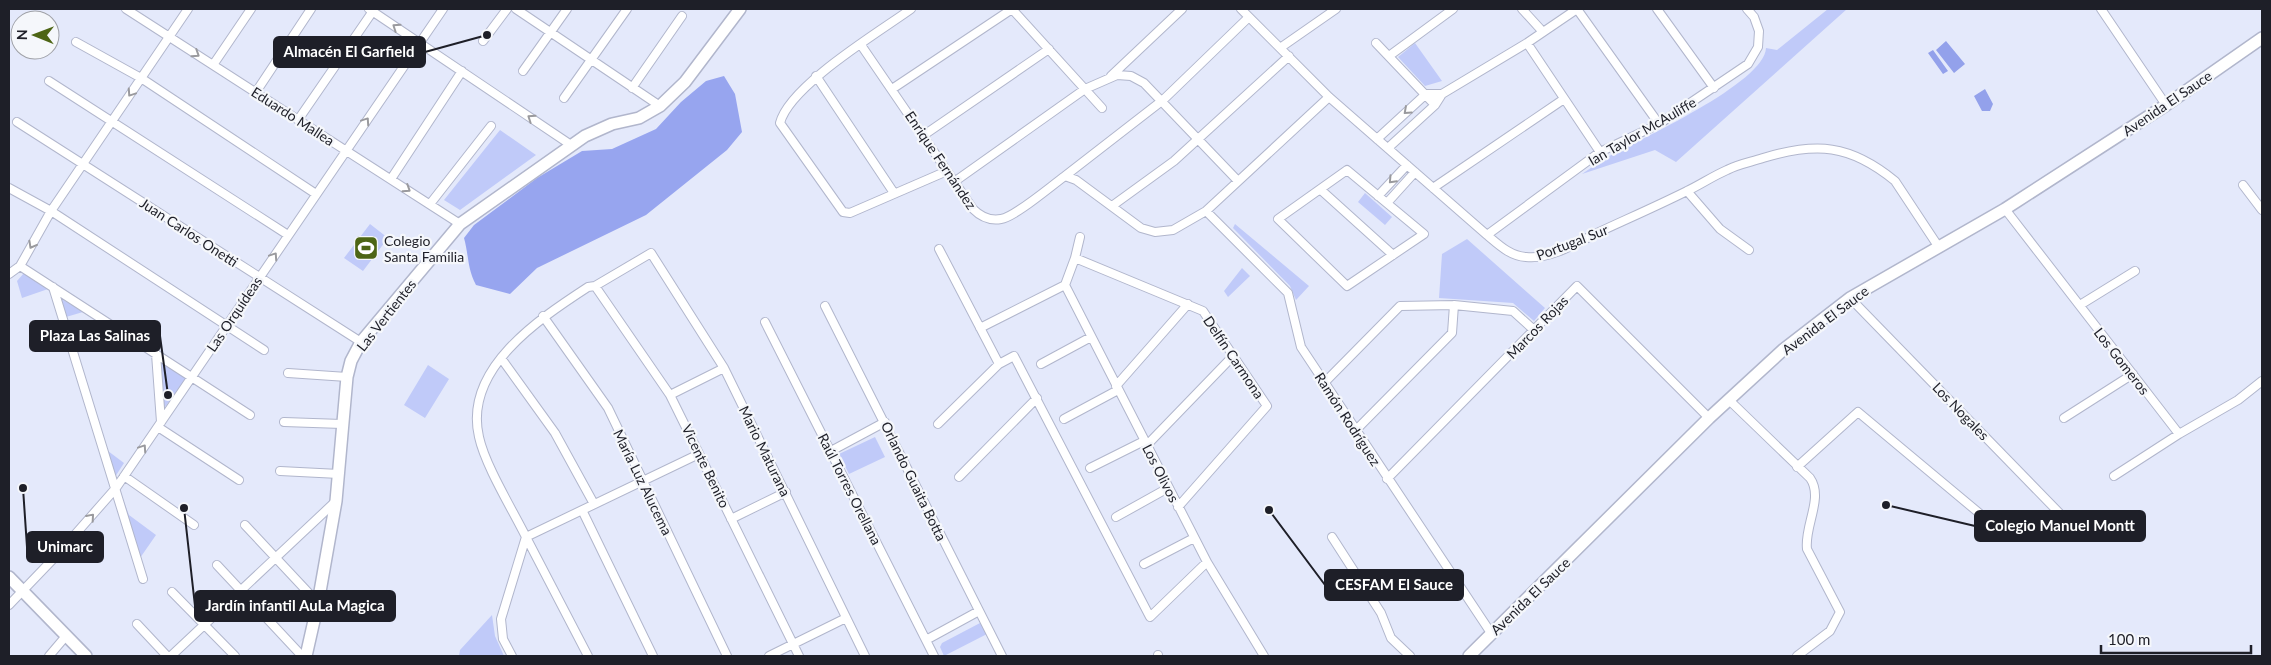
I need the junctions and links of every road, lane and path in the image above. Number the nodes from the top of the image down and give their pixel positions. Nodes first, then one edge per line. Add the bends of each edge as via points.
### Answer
1 (126, 9) edge
2 (188, 9) edge
3 (251, 9) edge
4 (311, 9) edge
5 (442, 9) edge
6 (507, 9) edge
7 (516, 9) edge
8 (567, 9) edge
9 (627, 9) edge
10 (740, 9) edge
11 (911, 9) edge
12 (1012, 9) edge
13 (1182, 9) edge
14 (1241, 9) edge
15 (1336, 9) edge
16 (1453, 9) edge
17 (1522, 9) edge
18 (1577, 9) edge
19 (1657, 9) edge
20 (1747, 9) edge
21 (2100, 9) edge
22 (371, 10) edge
23 (682, 16) dead end
24 (1249, 17) junction
25 (551, 32) junction
26 (1543, 32) junction
27 (169, 36) junction
28 (2262, 38) edge
29 (483, 41) dead end
30 (76, 42) dead end
31 (420, 43) junction
32 (1376, 43) dead end
33 (1527, 43) junction
34 (861, 45) junction
35 (1280, 48) junction
36 (1049, 49) junction
37 (1289, 56) junction
38 (1390, 56) junction
39 (591, 60) junction
40 (213, 65) junction
41 (462, 71) junction
42 (523, 71) dead end
43 (816, 76) junction
44 (1109, 77) junction
45 (141, 78) junction
46 (49, 81) dead end
47 (632, 88) junction
48 (1085, 88) junction
49 (1714, 88) junction
50 (892, 89) junction
51 (256, 92) junction
52 (1426, 94) junction
53 (1442, 94) junction
54 (1329, 96) junction
55 (564, 98) dead end
56 (1564, 99) junction
57 (1162, 100) junction
58 (1435, 105) junction
59 (660, 106) junction
60 (2166, 106) junction
61 (1102, 108) dead end
62 (298, 120) junction
63 (18, 122) dead end
64 (111, 122) junction
65 (1658, 124) junction
66 (490, 126) dead end
67 (924, 134) junction
68 (1199, 139) junction
69 (1377, 139) junction
70 (571, 145) junction
71 (1388, 148) junction
72 (346, 150) junction
73 (1600, 152) junction
74 (83, 164) junction
75 (1406, 165) junction
76 (947, 171) junction
77 (1415, 172) junction
78 (1065, 176) junction
79 (391, 179) junction
80 (1238, 181) junction
81 (954, 182) junction
82 (2243, 185) dead end
83 (9, 188) edge
84 (1433, 188) junction
85 (1321, 190) junction
86 (1687, 191) junction
87 (316, 194) junction
88 (894, 194) junction
89 (1378, 196) junction
90 (1387, 203) junction
91 (430, 204) junction
92 (1112, 206) junction
93 (2005, 209) junction
94 (2262, 210) edge
95 (50, 211) junction
96 (1206, 211) junction
97 (460, 224) junction
98 (1487, 235) junction
99 (288, 236) junction
100 (1080, 237) dead end
101 (1938, 246) junction
102 (940, 249) dead end
103 (1749, 250) dead end
104 (1393, 255) junction
105 (1075, 258) junction
106 (20, 266) junction
107 (2135, 271) dead end
108 (9, 274) edge
109 (260, 277) junction
110 (1065, 285) junction
111 (595, 286) junction
112 (53, 288) junction
113 (1850, 298) junction
114 (1188, 304) junction
115 (1454, 305) junction
116 (2080, 305) junction
117 (825, 306) dead end
118 (543, 316) junction
119 (765, 322) dead end
120 (227, 326) junction
121 (980, 328) junction
122 (1535, 331) junction
123 (1091, 337) junction
124 (361, 342) junction
125 (264, 350) dead end
126 (156, 354) junction
127 (1234, 355) junction
128 (502, 358) junction
129 (999, 364) junction
130 (1041, 364) dead end
131 (724, 368) junction
132 (288, 373) dead end
133 (2133, 374) junction
134 (192, 377) junction
135 (347, 377) junction
136 (2262, 380) edge
137 (1324, 383) junction
138 (1117, 388) junction
139 (670, 395) junction
140 (1037, 398) junction
141 (1729, 400) junction
142 (250, 415) dead end
143 (1709, 418) junction
144 (2064, 418) dead end
145 (1064, 419) dead end
146 (284, 422) dead end
147 (885, 422) junction
148 (159, 424) junction
149 (342, 424) junction
150 (938, 424) dead end
151 (1356, 430) junction
152 (2179, 434) junction
153 (1145, 443) junction
154 (831, 451) junction
155 (699, 454) junction
156 (1797, 467) junction
157 (1090, 468) dead end
158 (280, 471) dead end
159 (339, 474) junction
160 (124, 476) junction
161 (959, 476) dead end
162 (2114, 476) dead end
163 (1387, 479) junction
164 (239, 480) dead end
165 (642, 481) junction
166 (116, 488) junction
167 (1168, 488) junction
168 (786, 492) junction
169 (336, 501) junction
170 (594, 504) junction
171 (1178, 507) junction
172 (582, 510) junction
173 (1116, 517) dead end
174 (1985, 518) dead end
175 (731, 519) junction
176 (194, 525) dead end
177 (245, 525) dead end
178 (2071, 525) dead end
179 (526, 537) junction
180 (1332, 537) dead end
181 (1194, 538) junction
182 (276, 556) junction
183 (1207, 562) junction
184 (1144, 564) dead end
185 (217, 565) dead end
186 (9, 578) edge
187 (142, 579) dead end
188 (22, 591) junction
189 (240, 591) junction
190 (172, 592) dead end
191 (318, 603) junction
192 (9, 605) edge
193 (979, 611) junction
194 (846, 618) junction
195 (137, 624) dead end
196 (204, 624) junction
197 (1491, 633) junction
198 (66, 636) junction
199 (926, 640) junction
200 (793, 644) junction
201 (49, 656) edge
202 (86, 656) edge
203 (169, 656) edge
204 (235, 656) edge
205 (302, 656) edge
206 (306, 656) edge
207 (512, 656) edge
208 (588, 656) edge
209 (653, 656) edge
210 (727, 656) edge
211 (769, 656) edge
212 (799, 656) edge
213 (865, 656) edge
214 (934, 656) edge
215 (1002, 656) edge
216 (1264, 656) edge
217 (1410, 656) edge
218 (1470, 656) edge
219 (1797, 656) edge

1 - 27 street, Eduardo Mallea
2 - 27 street
3 - 40 street
4 - 51 street
5 - 31 street, Las Orquídeas
6 - 29 street
7 - 25 street
8 - 25 street
9 - 39 street
10 - 59 street, Las Vertientes via 685,82
11 - 34 street
12 - 36 street
12 - 50 street
13 - 44 street
14 - 24 street, Portugal Sur
15 - 35 street
16 - 38 street
17 - 26 street
18 - 26 street
18 - 65 street
19 - 49 street
20 - 49 street, Ian Taylor McAuliffe via 1759,31 1758,47 1748,64
21 - 60 street
31 -> 22 street
22 - 62 street
23 - 47 street
24 - 35 street, Portugal Sur
24 - 57 street, Enrique Fernández
25 - 39 street
25 - 42 street
26 - 33 street
27 -> 40 street, Eduardo Mallea
27 - 45 street
28 - 60 street, Avenida El Sauce
30 - 45 street
31 - 41 street
72 -> 31 street, Las Orquídeas
32 - 38 street
33 - 53 street
33 - 56 street
34 - 43 street
34 - 50 street, Enrique Fernández
35 - 37 street, Portugal Sur
36 - 48 street
36 - 67 street
37 - 54 street, Portugal Sur
37 - 68 street
38 - 52 street
39 - 47 street
39 - 55 street
40 - 51 street, Eduardo Mallea
70 -> 41 street
41 - 79 street
43 - 88 street
43 - 88 street via 782,113 780,123 843,212 850,213
44 - 48 street
44 - 57 street via 1124,75 1138,79
45 -> 64 street
45 - 87 street
46 - 64 street
47 - 59 street
48 - 61 street
48 - 81 street
49 - 65 street, Ian Taylor McAuliffe
50 - 67 street, Enrique Fernández
51 - 62 street, Eduardo Mallea
52 - 53 street
52 - 58 street
52 -> 69 street
53 - 58 street
54 - 69 street, Portugal Sur
54 - 80 street
56 - 73 street
56 - 84 street
57 - 68 street
57 - 78 street, Enrique Fernández
58 - 71 street
59 - 70 street, Las Vertientes via 639,118 612,124
60 - 93 street, Avenida El Sauce
62 - 72 street, Eduardo Mallea
63 - 74 street, Juan Carlos Onetti
64 - 74 street
64 - 99 street
65 - 73 street, Ian Taylor McAuliffe
66 - 91 street
67 - 76 street, Enrique Fernández
68 - 80 street
68 - 92 street
69 - 71 street, Portugal Sur
70 - 97 street, Las Vertientes
71 - 75 street, Portugal Sur
72 - 79 street, Eduardo Mallea
72 - 87 street, Las Orquídeas
73 - 98 street, Ian Taylor McAuliffe
74 - 95 street
74 - 109 street, Juan Carlos Onetti
75 - 77 street, Portugal Sur
75 -> 89 street
76 - 81 street, Enrique Fernández
76 - 88 street
77 - 84 street, Portugal Sur
77 - 90 street
78 - 81 street, Enrique Fernández via 1007,218 996,220 977,213
78 - 92 street via 1076,180
79 -> 91 street, Eduardo Mallea
80 - 96 street
82 - 94 street
83 - 95 street
84 - 98 street, Portugal Sur
85 - 89 street via 1347,170
85 - 104 street
85 - 104 street via 1278,219 1347,286
86 - 98 street, Portugal Sur via 1541,257 1526,258 1513,254
86 - 101 street, Portugal Sur via 1729,169 1793,149 1838,151 1868,162 1894,181
86 - 103 street via 1720,229
87 - 99 street, Las Orquídeas
89 - 90 street
90 - 104 street via 1424,234
91 - 97 street, Eduardo Mallea
92 - 96 street via 1134,225 1155,232 1173,230
93 - 101 street, Avenida El Sauce
93 - 116 street, Los Gomeros
95 -> 106 street
95 - 120 street
96 - 137 street, Ramón Rodríguez via 1288,293 1301,347
97 - 124 street, Las Vertientes
109 -> 99 street, Las Orquídeas
100 - 105 street
101 - 113 street, Avenida El Sauce
102 - 121 street
105 - 110 street
105 - 114 street, Delfín Carmona
106 - 108 street
106 - 112 street
107 - 116 street
109 - 120 street, Las Orquídeas
109 - 124 street, Juan Carlos Onetti
110 - 121 street
110 - 123 street, Los Olivos
111 - 118 street via 588,287
111 - 131 street, Mario Maturana via 651,253
111 - 139 street, Vicente Benito
112 - 126 street
112 - 166 street
113 - 141 street, Avenida El Sauce via 1784,349
113 - 178 street, Los Nogales
114 - 127 street, Delfín Carmona via 1203,311
114 - 138 street
115 - 122 street via 1513,311
115 - 137 street via 1400,306
115 - 151 street via 1452,333
116 - 133 street, Los Gomeros
117 - 147 street, Orlando Guaita Botta
118 - 128 street
118 - 165 street, María Luz Alucema via 608,408
119 - 154 street, Raúl Torres Orellana
120 - 125 street
120 - 134 street, Las Orquídeas
121 - 129 street
122 - 143 street, Marcos Rojas via 1577,286
122 - 163 street, Marcos Rojas
123 - 130 street
123 - 138 street, Los Olivos
124 - 135 street, Las Vertientes
126 - 134 street
126 - 148 street
127 - 153 street
127 - 171 street, Delfín Carmona via 1267,406
128 - 170 street via 555,433
128 - 179 street via 482,390 476,421 484,452
129 - 140 street via 1014,356
129 - 150 street
131 - 139 street
131 - 168 street, Mario Maturana
132 - 135 street
133 - 144 street
133 - 152 street, Los Gomeros
134 - 142 street
134 - 148 street, Las Orquídeas
135 - 149 street, Las Vertientes
136 - 152 street via 2238,400
137 - 151 street, Ramón Rodríguez
138 - 145 street
138 - 153 street, Los Olivos
139 - 155 street, Vicente Benito
140 - 161 street
140 - 183 street via 1150,617
141 - 143 street, Avenida El Sauce
141 - 156 street
143 - 197 street, Avenida El Sauce
146 - 149 street
147 - 154 street
147 - 193 street, Orlando Guaita Botta
160 -> 148 street, Las Orquídeas
148 - 164 street
149 - 159 street, Las Vertientes
151 - 163 street, Ramón Rodríguez
152 - 162 street
153 - 157 street
153 - 167 street, Los Olivos
154 - 199 street, Raúl Torres Orellana
155 - 165 street
155 - 175 street, Vicente Benito
156 - 174 street via 1858,412
156 - 219 street via 1810,478 1815,490 1807,549 1840,612 1830,631
158 - 159 street
159 - 169 street, Las Vertientes
160 - 166 street, Las Orquídeas
160 - 176 street
163 - 197 street, Ramón Rodríguez
165 - 170 street
165 - 210 street, María Luz Alucema
166 - 187 street
188 -> 166 street, Las Orquídeas
167 - 171 street, Los Olivos
167 - 173 street
168 - 175 street
168 - 194 street, Mario Maturana
169 - 182 street
169 - 191 street, Las Vertientes
170 - 172 street
171 - 181 street, Los Olivos
172 - 179 street
172 - 209 street
175 - 200 street, Vicente Benito
177 - 182 street
179 - 207 street via 502,612 502,632
179 - 208 street
180 - 217 street via 1381,613 1391,638
181 - 183 street, Los Olivos
181 - 184 street
182 - 189 street
182 - 191 street
183 - 216 street, Los Olivos
185 - 189 street
186 - 188 street
188 - 192 street, Las Orquídeas
188 - 198 street
189 - 196 street
189 - 205 street
190 - 196 street
191 - 206 street, Las Vertientes
193 - 199 street
193 - 215 street, Orlando Guaita Botta
194 - 200 street
194 - 213 street, Mario Maturana
195 - 203 street
196 - 203 street
196 - 204 street
197 - 218 street, Avenida El Sauce
198 - 201 street
198 - 202 street
199 - 214 street, Raúl Torres Orellana
200 - 211 street
200 - 212 street, Vicente Benito

